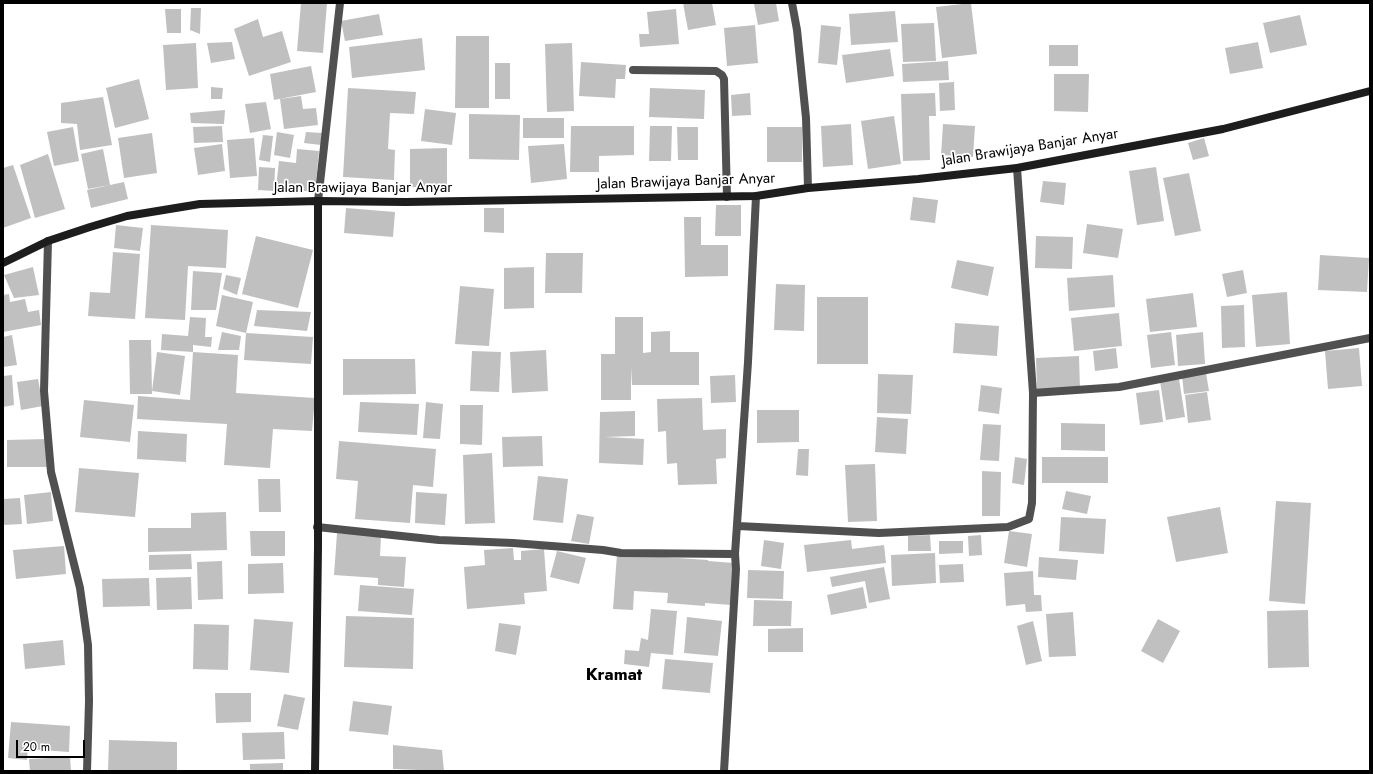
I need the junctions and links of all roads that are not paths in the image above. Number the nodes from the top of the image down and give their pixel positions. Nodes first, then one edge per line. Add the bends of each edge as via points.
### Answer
1 (340, 3) edge
2 (792, 3) edge
3 (633, 70) dead end
4 (1370, 91) edge
5 (1017, 168) junction
6 (808, 188) junction
7 (756, 196) junction
8 (727, 197) junction
9 (318, 201) junction
10 (48, 241) junction
11 (3, 263) edge
12 (1370, 338) edge
13 (1033, 393) junction
14 (738, 526) junction
15 (317, 527) junction
16 (735, 554) junction
17 (87, 771) edge
18 (315, 771) edge
19 (724, 771) edge

1 - 9 street
2 - 6 street via 806,118
3 - 8 street via 716,71 722,75
4 - 5 street, Jalan Brawijaya Banjar Anyar via 1223,129
5 - 6 street, Jalan Brawijaya Banjar Anyar
5 - 13 street
6 - 7 street, Jalan Brawijaya Banjar Anyar
7 - 8 street, Jalan Brawijaya Banjar Anyar
7 - 14 street
8 - 9 street, Jalan Brawijaya Banjar Anyar
9 - 10 street, Jalan Brawijaya Banjar Anyar via 200,204 163,209 127,216
9 - 15 street
10 - 11 street, Jalan Brawijaya Banjar Anyar
10 - 17 street via 44,391 51,472 80,588 88,645
12 - 13 street via 1119,387
13 - 14 street via 1032,503 1029,519 1020,524 1008,527 879,533
14 - 16 street
15 - 16 street via 439,540 513,543 621,553
15 - 18 street
16 - 19 street

